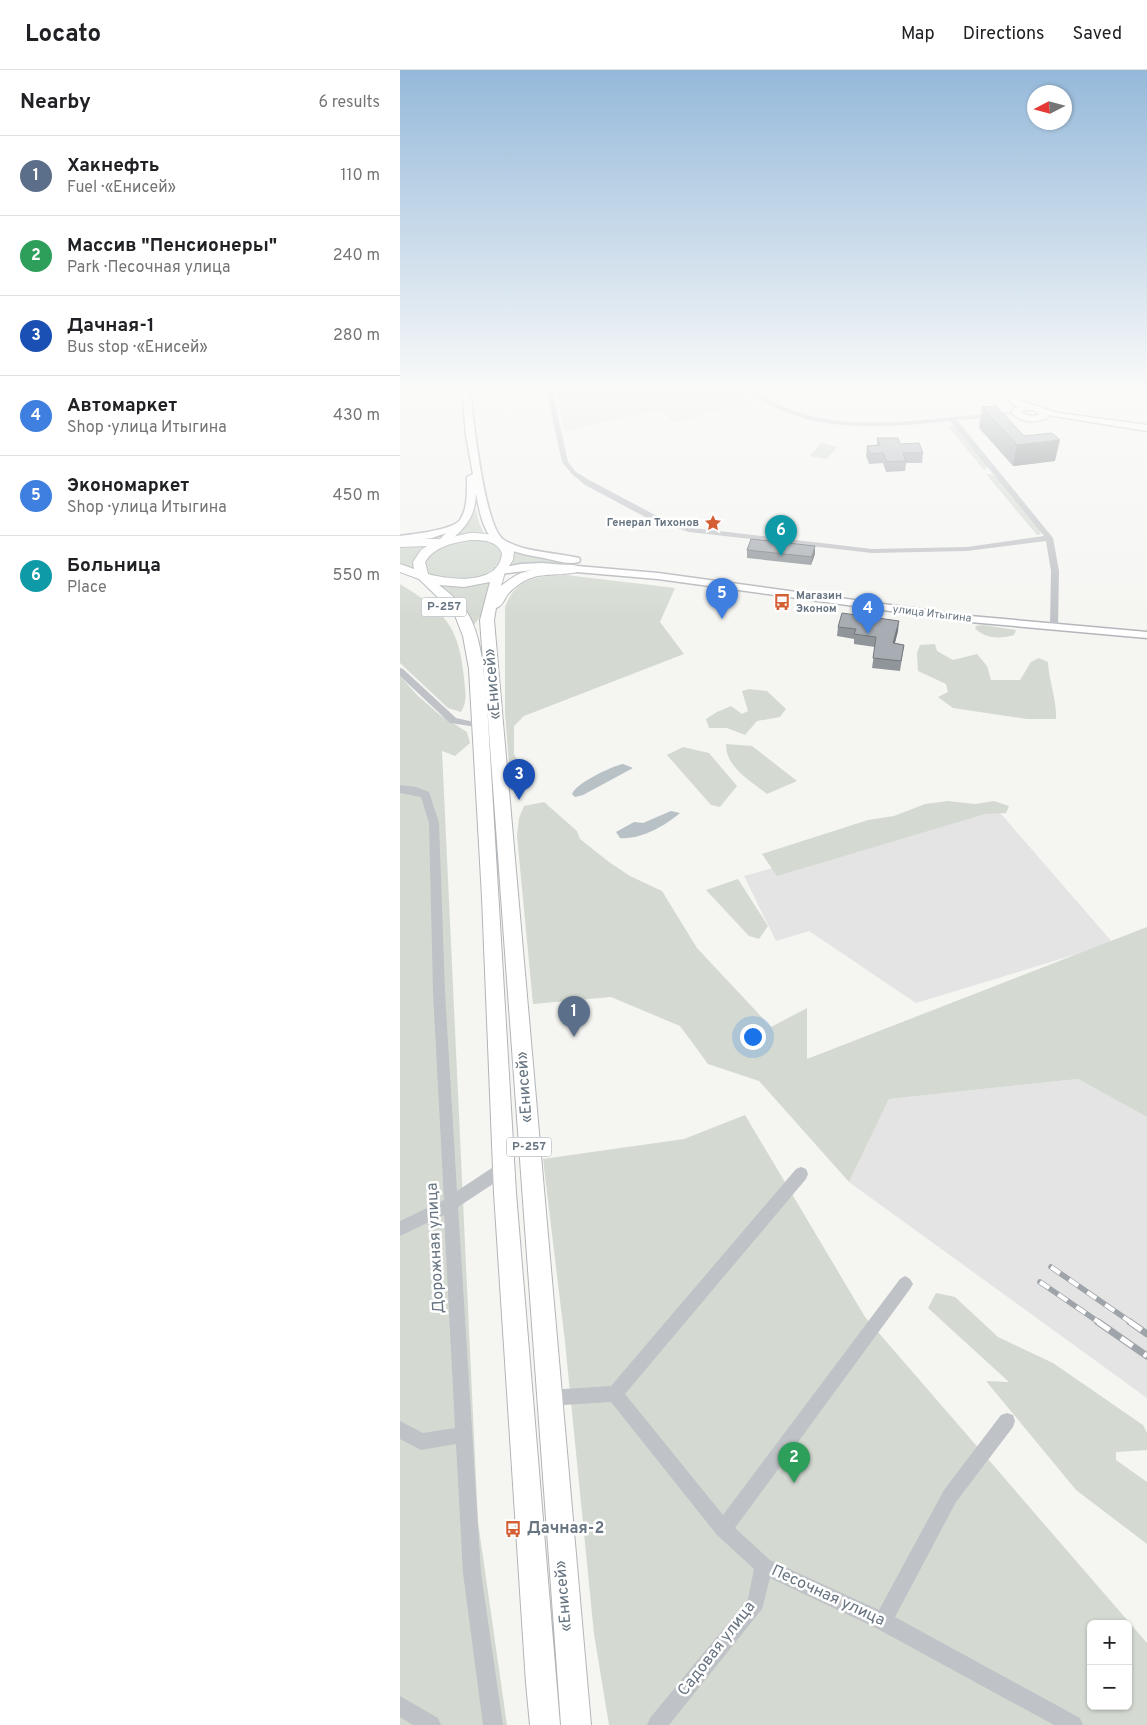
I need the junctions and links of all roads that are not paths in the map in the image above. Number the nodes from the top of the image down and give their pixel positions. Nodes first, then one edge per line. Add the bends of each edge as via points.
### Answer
1 (473, 466) edge
2 (568, 466) edge
3 (991, 466) edge
4 (476, 497) junction
5 (1049, 538) junction
6 (497, 540) junction
7 (400, 541) edge
8 (442, 542) junction
9 (578, 565) junction
10 (400, 568) edge
11 (499, 571) junction
12 (400, 577) edge
13 (427, 579) junction
14 (487, 620) junction
15 (1054, 625) junction
16 (1147, 635) edge
17 (473, 651) junction
18 (400, 671) edge
19 (480, 726) junction
20 (400, 789) edge
21 (503, 1168) junction
22 (801, 1174) dead end
23 (451, 1204) junction
24 (400, 1228) edge
25 (905, 1284) dead end
26 (614, 1394) junction
27 (548, 1398) junction
28 (1007, 1421) dead end
29 (400, 1429) edge
30 (463, 1435) junction
31 (723, 1529) junction
32 (764, 1566) junction
33 (883, 1621) junction
34 (400, 1706) edge
35 (431, 1725) edge
36 (493, 1725) edge
37 (545, 1725) edge
38 (576, 1725) edge
39 (657, 1725) edge
40 (1073, 1725) edge

1 - 4 main road
2 - 5 street via 588,483 668,523 708,533 872,551 967,549
3 - 5 street
4 - 6 main road
4 - 7 main road via 455,526 432,535
4 - 8 main road via 464,524
4 - 9 main road via 507,536
5 - 15 street via 1056,578
6 - 8 highway, Р-257 via 474,536
6 - 9 main road, улица Итыгина
6 - 11 highway, «Енисей» / Р-257 via 509,555
7 - 8 highway, Р-257
8 - 13 highway, Р-257 via 426,552 419,562 421,573
9 - 11 main road, улица Итыгина
9 - 14 highway via 533,573 510,583 500,593
9 - 15 main road, улица Итыгина via 960,618
10 - 13 highway, Р-257
11 - 13 highway, Р-257 via 478,581 464,583
11 - 14 highway, «Енисей» / Р-257
12 - 17 highway, Р-257 via 434,598 460,624
13 - 17 highway, Р-257 via 463,617
14 - 27 highway, «Енисей» / Р-257
15 - 16 main road, улица Итыгина
17 - 19 highway, «Енисей» / Р-257
18 - 19 street via 453,721
19 - 21 highway, «Енисей» / Р-257
20 - 23 street, Дорожная улица via 425,795 434,823 439,992
21 - 23 street
21 - 37 highway, «Енисей» / Р-257
22 - 26 street
23 - 24 street
23 - 30 street, Дорожная улица
25 - 31 street
26 - 27 street
26 - 31 street, Песочная улица
27 - 38 highway, «Енисей» / Р-257
28 - 33 street via 950,1496
29 - 30 street via 421,1442
30 - 36 street, Дорожная улица via 472,1573
31 - 32 street, Песочная улица
32 - 33 street, Песочная улица
32 - 39 street, Садовая улица via 756,1603
33 - 40 street, Песочная улица
34 - 35 street

